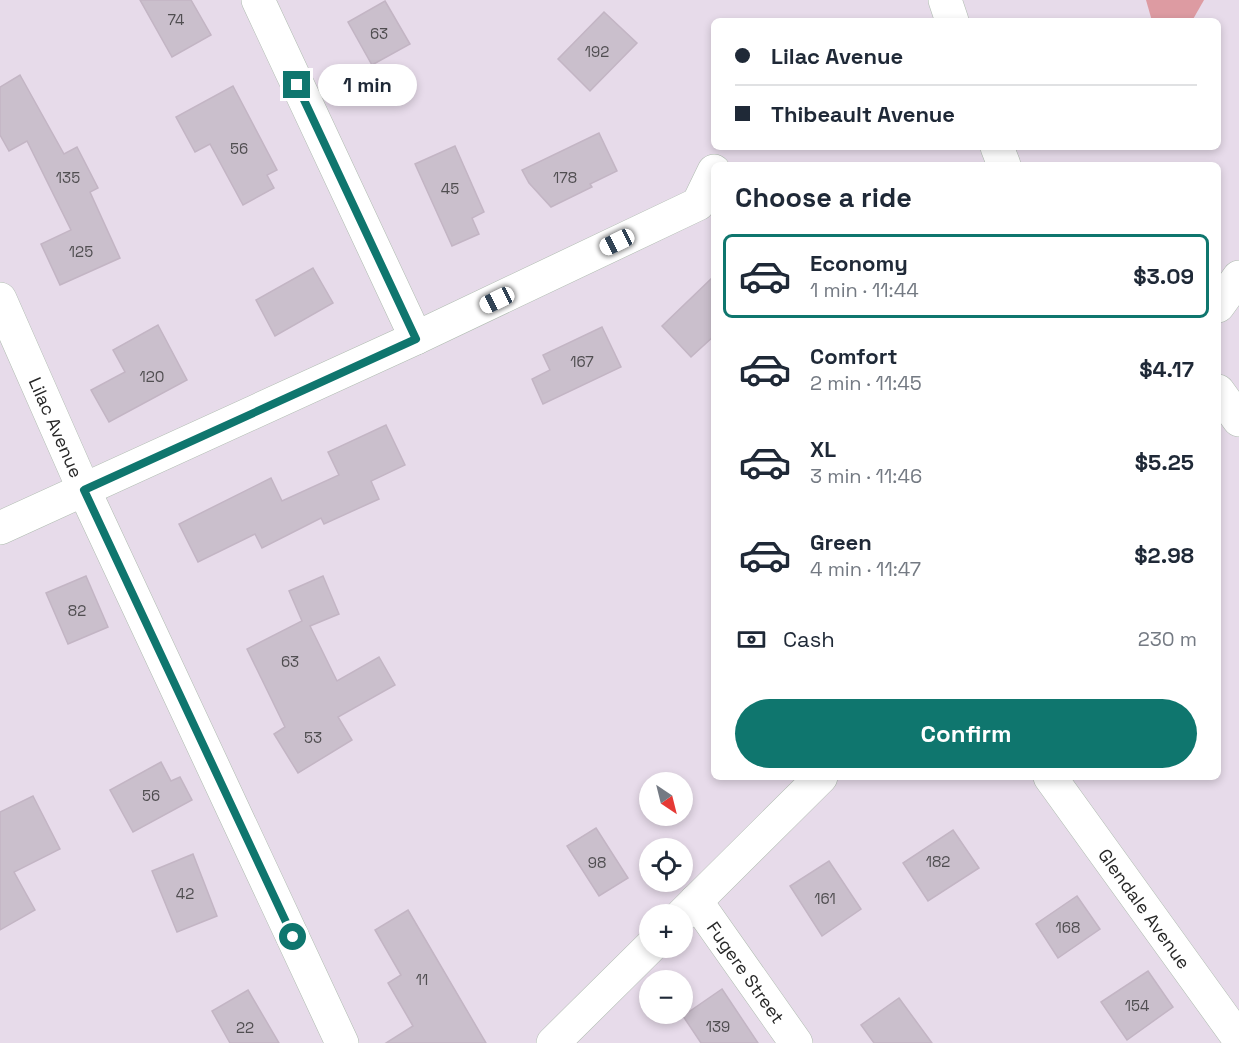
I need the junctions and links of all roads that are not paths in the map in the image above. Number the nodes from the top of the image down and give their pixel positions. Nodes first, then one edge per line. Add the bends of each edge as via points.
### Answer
1 (258, 0) edge
2 (945, 0) edge
3 (951, 18) edge
4 (711, 177) edge
5 (1239, 277) edge
6 (0, 299) edge
7 (1221, 302) edge
8 (416, 339) junction
9 (1221, 395) edge
10 (1239, 420) edge
11 (84, 490) junction
12 (0, 528) edge
13 (818, 780) edge
14 (1052, 780) edge
15 (693, 904) edge
16 (693, 913) edge
17 (639, 958) edge
18 (1239, 1039) edge
19 (342, 1043) edge
20 (553, 1043) edge
21 (796, 1043) edge

1 - 8 street
2 - 3 street
4 - 8 street via 698,204
5 - 7 street
6 - 11 street, Lilac Avenue
8 - 11 street
9 - 10 street
11 - 12 street
11 - 19 street, Lilac Avenue
13 - 15 street
14 - 18 street, Glendale Avenue
16 - 21 street, Fugere Street
17 - 20 street

